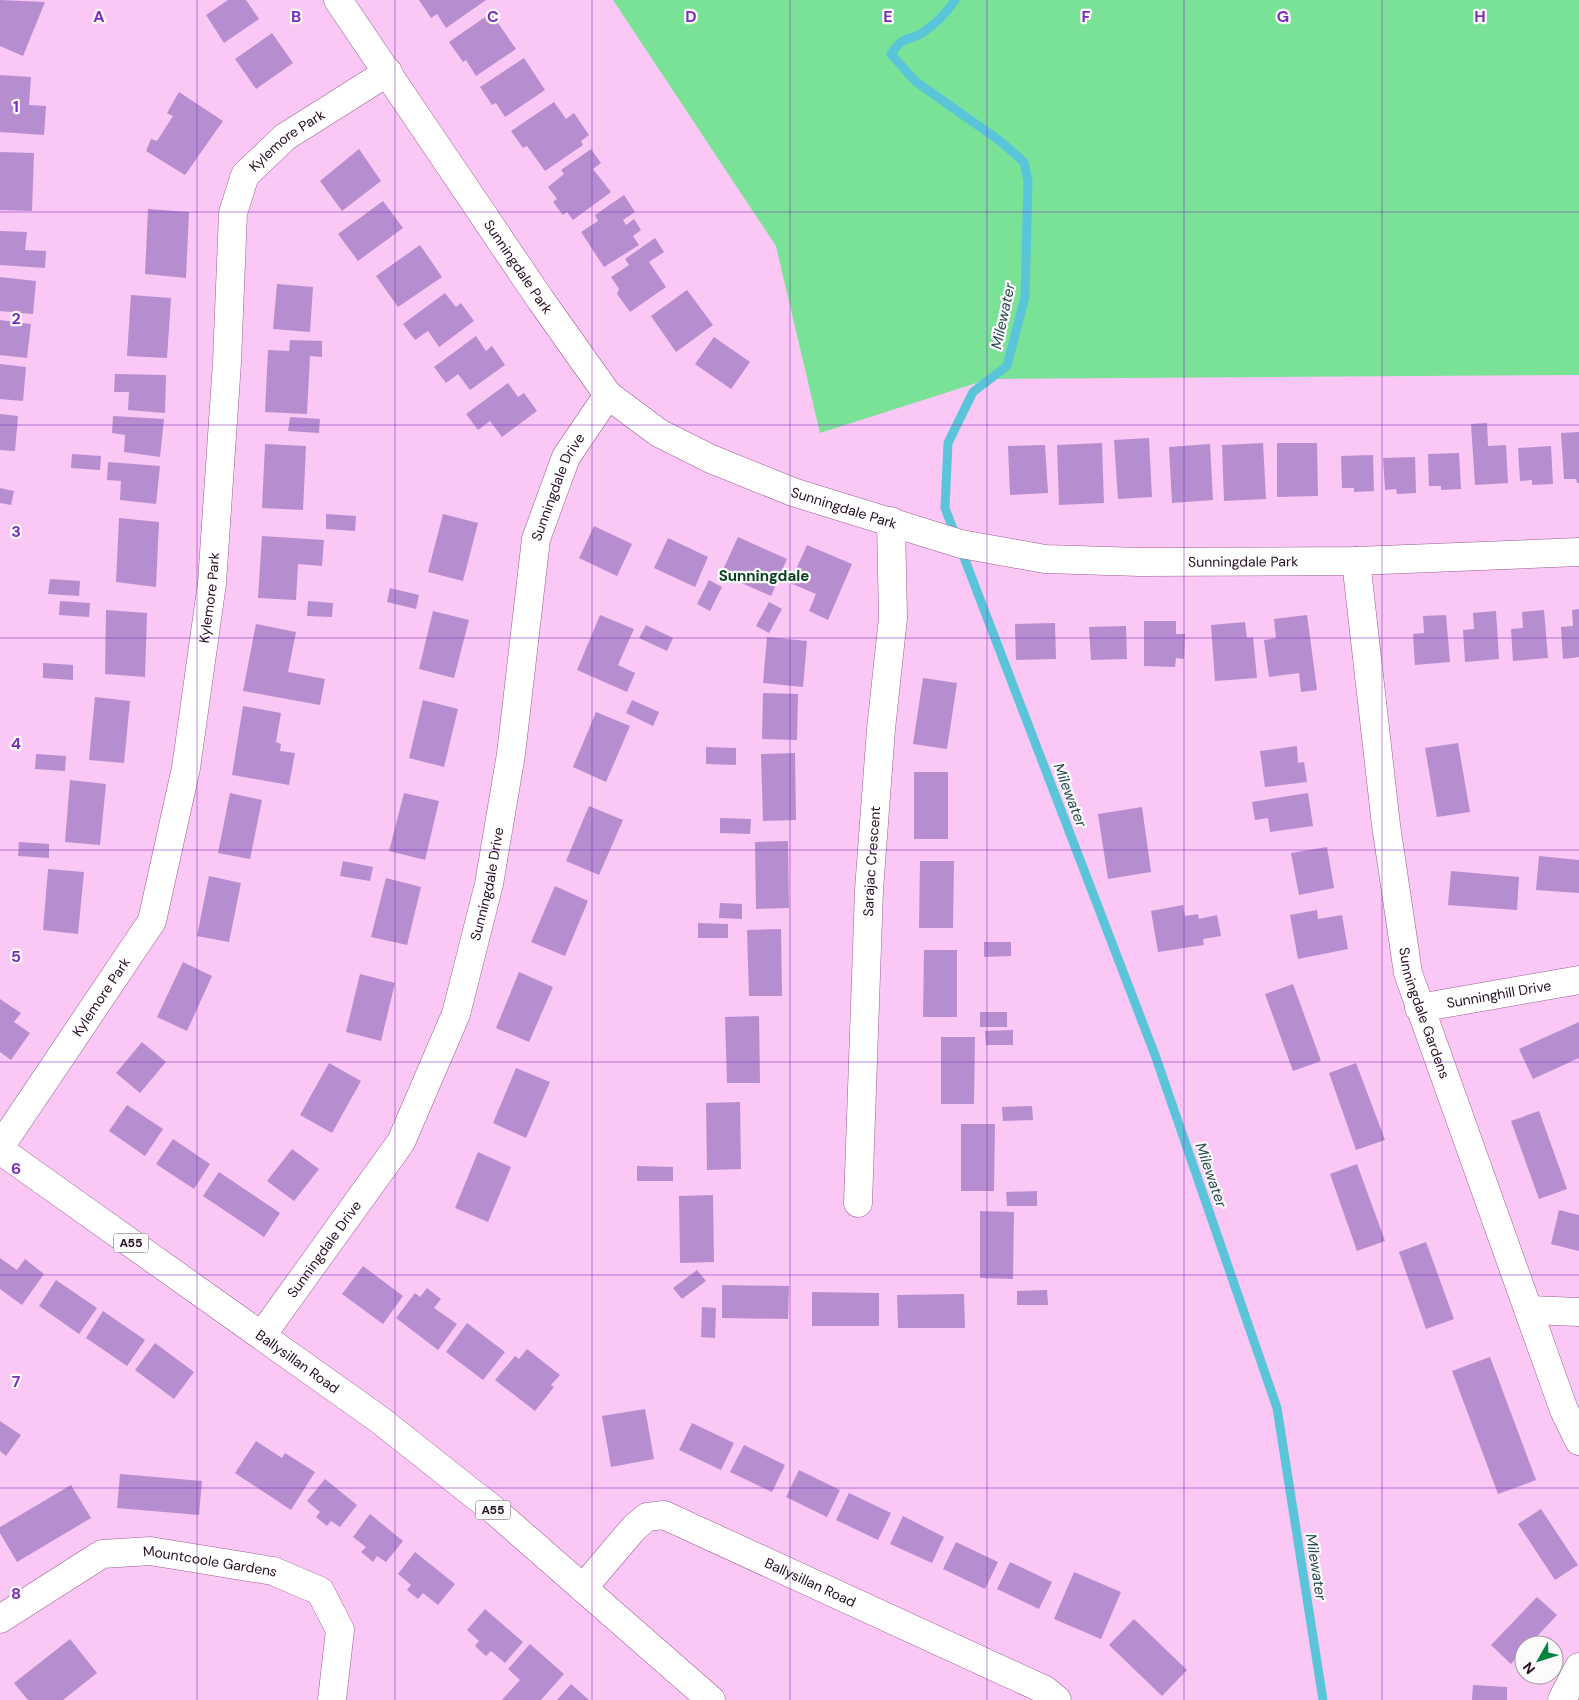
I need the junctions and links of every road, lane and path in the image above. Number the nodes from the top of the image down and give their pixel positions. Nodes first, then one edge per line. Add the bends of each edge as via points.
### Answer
1 (338, 0) edge
2 (388, 72) junction
3 (608, 395) junction
4 (891, 520) junction
5 (1579, 552) edge
6 (1356, 561) junction
7 (1579, 980) edge
8 (1419, 1008) junction
9 (0, 1148) edge
10 (858, 1203) dead end
11 (1530, 1310) junction
12 (1579, 1312) edge
13 (262, 1335) junction
14 (1579, 1441) edge
15 (583, 1588) junction
16 (0, 1619) edge
17 (1579, 1667) edge
18 (332, 1700) edge
19 (710, 1700) edge
20 (1057, 1700) edge
21 (1562, 1700) edge

1 - 2 main road, Sunningdale Park
2 - 3 main road, Sunningdale Park via 540,300
2 - 9 main road, Kylemore Park via 285,137 245,175 233,213 212,583 186,768 152,921
3 - 4 main road, Sunningdale Park via 658,432 711,459 793,492
3 - 13 main road, Sunningdale Drive via 566,457 536,538 512,754 489,884 456,1014 401,1142
4 - 6 main road, Sunningdale Park via 949,539 1045,559
4 - 10 main road, Sarajac Crescent via 894,618 880,729 869,890
5 - 6 main road, Sunningdale Park
6 - 8 main road, Sunningdale Gardens via 1386,825 1408,973
7 - 8 main road, Sunninghill Drive
8 - 11 main road, Sunningdale Gardens
9 - 13 main road, Ballysillan Road / A55
11 - 12 main road
11 - 14 main road, Sunningdale Gardens via 1564,1410
13 - 15 main road, Ballysillan Road / A55 via 388,1426 495,1511
15 - 19 main road, Ballysillan Road / A55
15 - 20 main road, Ballysillan Road via 646,1517 664,1515 1045,1690
16 - 18 main road, Mountcoole Gardens via 102,1554 150,1551 273,1571 320,1591 340,1630
17 - 21 main road

